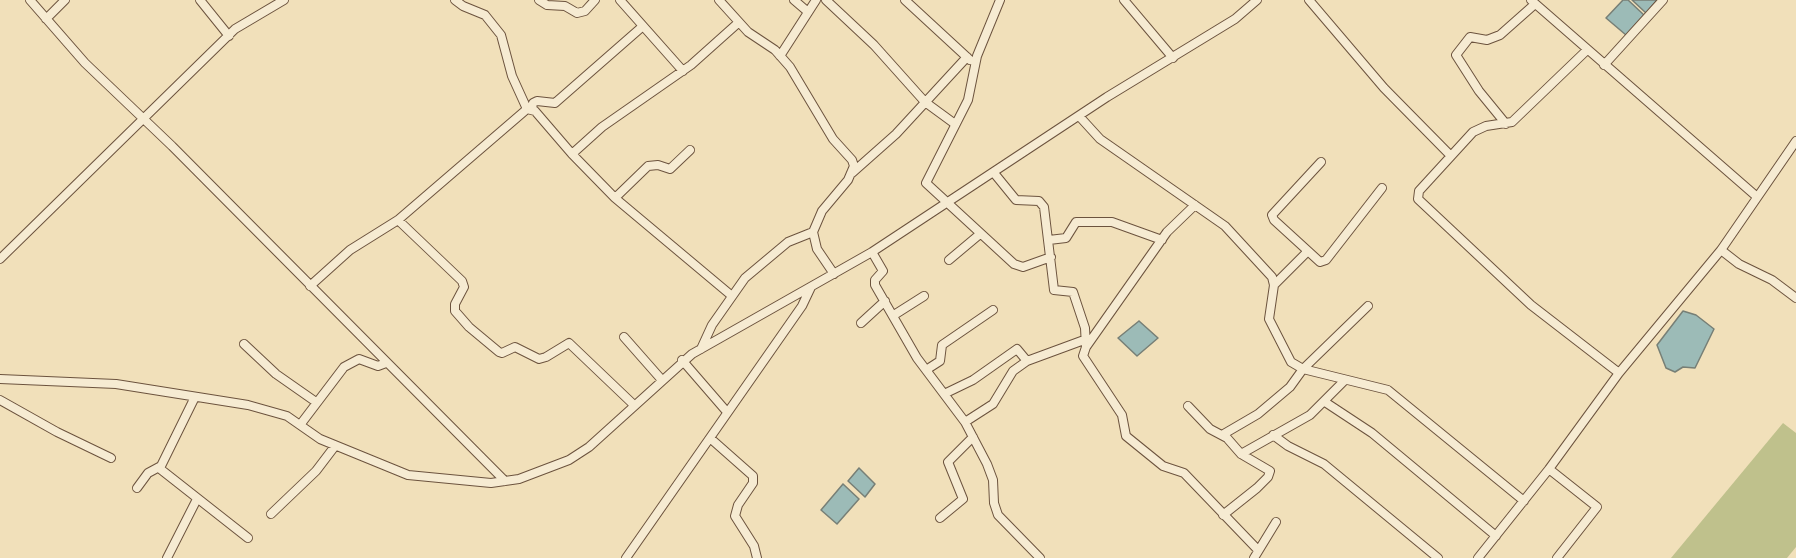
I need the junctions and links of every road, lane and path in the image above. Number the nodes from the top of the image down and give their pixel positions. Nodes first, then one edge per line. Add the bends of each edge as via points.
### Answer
1 (30, 0) edge
2 (65, 0) edge
3 (200, 0) edge
4 (284, 0) edge
5 (455, 0) edge
6 (539, 0) edge
7 (620, 0) edge
8 (719, 0) edge
9 (794, 0) edge
10 (816, 0) edge
11 (826, 0) edge
12 (905, 0) edge
13 (1000, 0) edge
14 (1124, 0) edge
15 (1257, 0) edge
16 (1309, 0) edge
17 (1663, 0) edge
18 (592, 1) edge
19 (1533, 2) edge
20 (808, 12) junction
21 (46, 19) junction
22 (738, 23) junction
23 (643, 26) junction
24 (229, 36) junction
25 (1587, 50) junction
26 (780, 56) junction
27 (967, 57) junction
28 (1173, 58) junction
29 (976, 63) junction
30 (1604, 65) junction
31 (683, 71) junction
32 (925, 102) junction
33 (530, 109) junction
34 (1079, 116) junction
35 (145, 118) junction
36 (955, 124) junction
37 (1506, 124) junction
38 (1796, 141) edge
39 (690, 150) dead end
40 (572, 154) junction
41 (1451, 156) junction
42 (1321, 162) dead end
43 (852, 172) junction
44 (994, 173) junction
45 (1382, 188) dead end
46 (1756, 196) junction
47 (615, 198) junction
48 (949, 203) junction
49 (1195, 205) junction
50 (398, 220) junction
51 (813, 232) junction
52 (980, 234) junction
53 (1049, 240) junction
54 (1162, 240) junction
55 (1721, 250) junction
56 (1308, 251) junction
57 (872, 252) junction
58 (1051, 257) junction
59 (0, 259) edge
60 (949, 260) dead end
61 (834, 274) junction
62 (1274, 285) junction
63 (310, 286) junction
64 (811, 287) junction
65 (732, 296) junction
66 (924, 296) dead end
67 (1796, 298) edge
68 (885, 301) junction
69 (1368, 306) dead end
70 (993, 310) dead end
71 (894, 315) junction
72 (861, 322) dead end
73 (624, 337) dead end
74 (244, 344) dead end
75 (1085, 344) junction
76 (701, 348) junction
77 (682, 360) junction
78 (1027, 361) junction
79 (386, 363) junction
80 (1303, 369) junction
81 (926, 370) junction
82 (1619, 373) junction
83 (0, 379) edge
84 (661, 379) junction
85 (1345, 380) junction
86 (944, 394) junction
87 (195, 397) junction
88 (0, 400) edge
89 (316, 402) junction
90 (1325, 402) junction
91 (634, 405) junction
92 (1188, 406) dead end
93 (727, 412) junction
94 (966, 422) junction
95 (300, 425) junction
96 (1222, 435) junction
97 (1273, 435) junction
98 (973, 437) junction
99 (710, 438) junction
100 (335, 446) junction
101 (1241, 454) junction
102 (111, 458) dead end
103 (159, 468) junction
104 (1549, 469) junction
105 (505, 481) junction
106 (137, 488) dead end
107 (197, 499) junction
108 (1524, 501) junction
109 (271, 514) dead end
110 (1223, 515) junction
111 (940, 518) dead end
112 (1276, 522) dead end
113 (1496, 536) junction
114 (248, 538) dead end
115 (1257, 549) junction
116 (167, 558) edge
117 (626, 558) edge
118 (757, 558) edge
119 (1040, 558) edge
120 (1254, 558) edge
121 (1438, 558) edge
122 (1478, 558) edge
123 (1557, 558) edge

1 - 21 street
2 - 21 street
3 - 24 street
4 - 24 street via 245,21
5 - 33 street via 485,15 501,35 512,76
6 - 18 street via 577,13 585,11
7 - 23 street
8 - 22 street
9 - 20 street
10 - 20 street
11 - 32 street via 874,45
12 - 27 street
13 - 29 street
14 - 28 street
15 - 28 street via 1235,19
16 - 41 street via 1384,88
17 - 30 street
19 - 25 street
19 - 37 street via 1500,35 1487,40 1470,37 1456,55
20 - 26 street
21 - 35 street via 85,63
22 - 26 street
22 - 31 street
23 - 31 street
23 - 33 street via 555,104 537,101
24 - 35 street
25 - 30 street
25 - 37 street
26 - 43 street via 805,88 833,139 852,160
27 - 29 street
27 - 32 street
28 - 34 street
29 - 36 street via 968,100
30 - 46 street
31 - 40 street via 602,127
32 - 36 street
32 - 43 street via 867,162
33 - 40 street
33 - 50 street
34 - 44 street
34 - 49 street via 1100,139
35 - 59 street
35 - 63 street
36 - 48 street via 926,181
37 - 41 street via 1478,129
38 - 46 street
39 - 47 street via 670,169 648,166
40 - 47 street
41 - 82 street via 1419,190 1420,202 1523,298
42 - 56 street via 1272,215
43 - 51 street via 822,211
44 - 48 street
44 - 53 street via 1016,200 1042,203
45 - 56 street via 1326,260 1320,262
46 - 55 street
47 - 65 street
48 - 52 street
48 - 57 street
49 - 54 street
49 - 62 street via 1232,233 1272,277
50 - 63 street via 350,250
50 - 91 street via 462,281 464,287 455,311 499,352 515,346 538,359 568,343
51 - 61 street via 817,249
51 - 65 street via 788,242 746,278
52 - 58 street via 1018,266
52 - 60 street
53 - 54 street via 1066,238 1076,222 1112,222
53 - 58 street
54 - 75 street
55 - 67 street
55 - 82 street
56 - 62 street
57 - 61 street
57 - 68 street via 884,271 874,283
58 - 75 street via 1054,291 1073,292 1085,328
61 - 64 street
62 - 80 street via 1269,320 1288,359
63 - 79 street
64 - 76 street
64 - 93 street via 802,306
65 - 76 street
66 - 71 street
68 - 71 street
68 - 72 street
69 - 80 street
70 - 81 street via 942,345 940,362
71 - 81 street
73 - 84 street
74 - 89 street via 276,374
75 - 78 street
75 - 110 street via 1084,360 1122,416 1126,436 1163,466 1184,473
76 - 77 street
77 - 84 street
77 - 93 street
78 - 86 street via 1017,349 973,381
78 - 94 street via 1009,376 993,404
79 - 89 street via 378,366 354,360 337,373
79 - 105 street
80 - 85 street
80 - 96 street via 1272,402
81 - 86 street
82 - 104 street
83 - 87 street via 116,384
84 - 91 street
85 - 90 street
85 - 108 street via 1388,390
86 - 94 street
87 - 95 street via 271,410
87 - 103 street
88 - 102 street
89 - 95 street
90 - 97 street
90 - 113 street via 1381,440
91 - 105 street via 589,447 568,460
92 - 96 street via 1210,429
93 - 99 street
94 - 98 street
95 - 100 street
96 - 101 street
97 - 101 street
97 - 121 street via 1324,464
98 - 111 street via 948,462 963,499
98 - 119 street via 993,480 998,515
99 - 117 street
99 - 118 street via 753,476 735,516
100 - 105 street via 408,476 479,483
100 - 109 street via 316,471
101 - 110 street via 1270,474
103 - 106 street via 148,473
103 - 107 street
104 - 108 street
104 - 123 street via 1597,507
107 - 114 street
107 - 116 street
108 - 113 street
110 - 115 street
112 - 115 street
113 - 122 street
115 - 120 street

